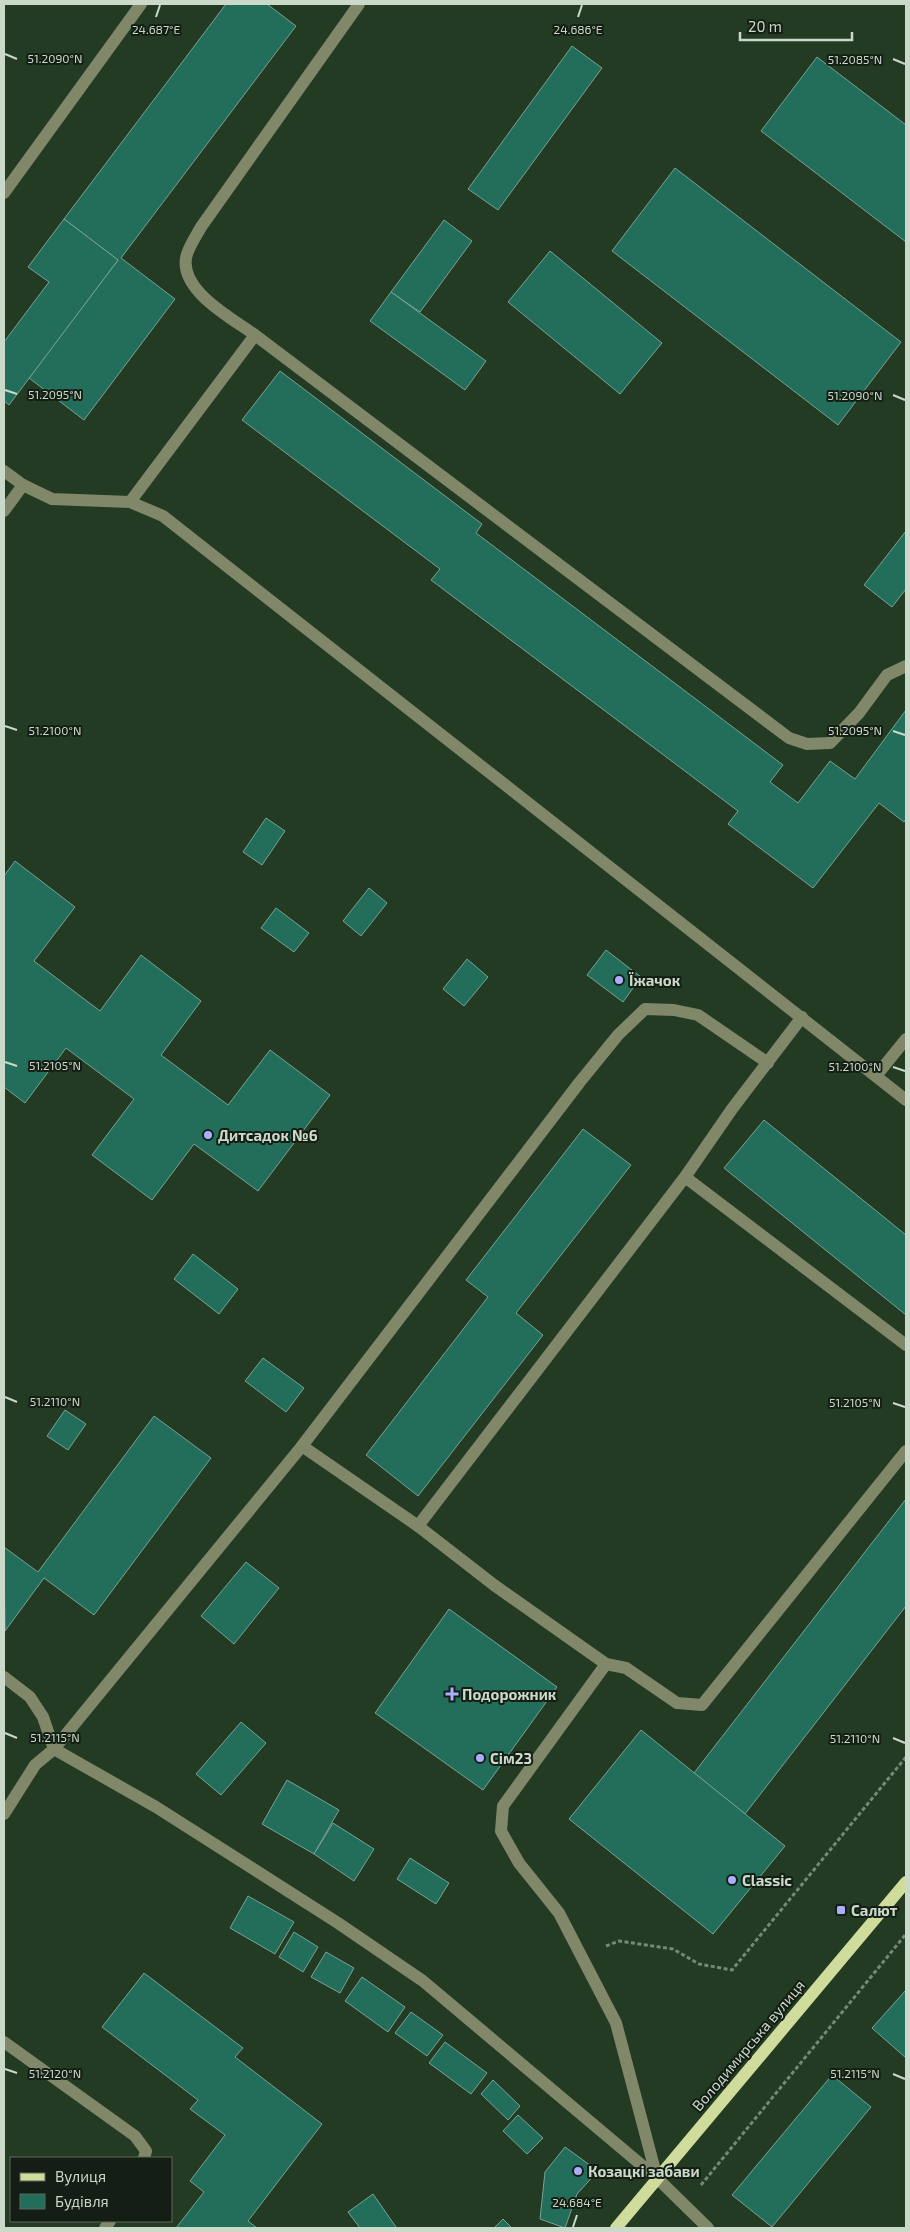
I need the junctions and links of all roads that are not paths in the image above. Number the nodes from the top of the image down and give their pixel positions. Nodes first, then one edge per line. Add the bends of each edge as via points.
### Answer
1 (141, 4) edge
2 (359, 4) edge
3 (4, 193) edge
4 (255, 335) junction
5 (4, 471) edge
6 (23, 485) junction
7 (130, 502) junction
8 (4, 512) edge
9 (906, 666) edge
10 (802, 1017) junction
11 (906, 1039) edge
12 (768, 1063) junction
13 (876, 1076) junction
14 (906, 1100) edge
15 (685, 1177) junction
16 (906, 1345) edge
17 (302, 1446) junction
18 (906, 1451) edge
19 (418, 1526) junction
20 (606, 1664) junction
21 (4, 1677) edge
22 (54, 1749) junction
23 (4, 1814) edge
24 (906, 1882) edge
25 (4, 2042) edge
26 (144, 2157) edge
27 (657, 2178) junction
28 (616, 2228) edge
29 (708, 2228) edge

1 - 3 street
2 - 4 street via 200,227 186,256 188,278 202,297
4 - 7 street
4 - 9 street via 789,738 808,744 830,743 859,713 887,676
5 - 6 street
6 - 7 street via 52,499
6 - 8 street
7 - 10 street via 163,516
10 - 12 street
10 - 13 street
11 - 13 street
12 - 15 street
12 - 17 street via 698,1014 646,1009 618,1035 579,1083
13 - 14 street
15 - 16 street
15 - 19 street
17 - 19 street
17 - 22 street
18 - 20 street via 702,1705 677,1703 626,1668
19 - 20 street via 494,1585
20 - 27 street via 504,1806 501,1831 519,1863 559,1913 616,2023
21 - 22 street via 30,1697 43,1717
22 - 23 street via 34,1765
22 - 27 street via 156,1807 338,1923 423,1982
24 - 27 main road, Володимирська вулиця
25 - 26 street via 135,2136 146,2151
27 - 28 main road, Володимирська вулиця
27 - 29 street

